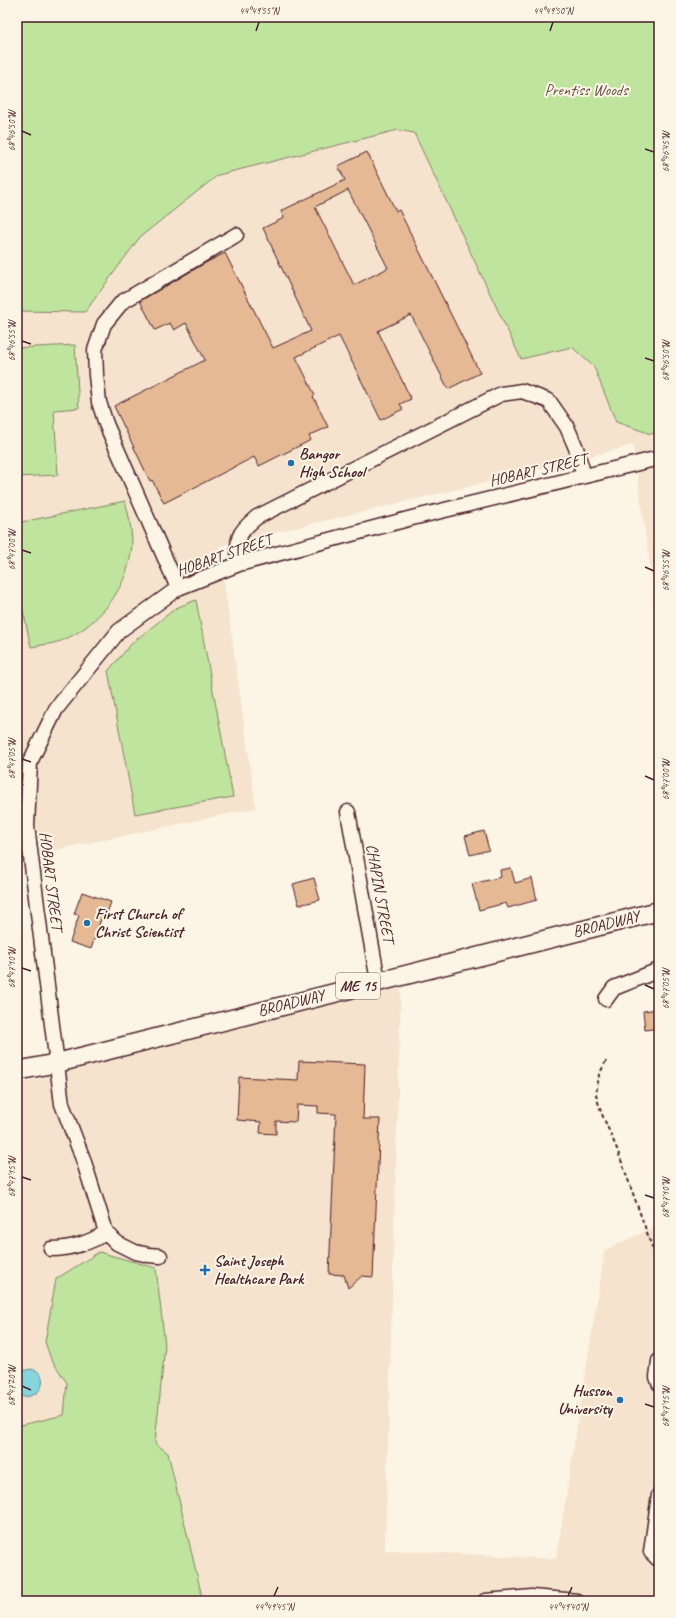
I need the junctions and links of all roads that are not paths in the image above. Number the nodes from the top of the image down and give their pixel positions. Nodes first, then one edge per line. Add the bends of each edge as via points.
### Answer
1 (236, 235) dead end
2 (659, 458) edge
3 (584, 476) junction
4 (239, 564) junction
5 (178, 588) junction
6 (348, 812) dead end
7 (659, 911) edge
8 (659, 970) edge
9 (378, 981) junction
10 (606, 999) dead end
11 (57, 1063) junction
12 (17, 1071) edge
13 (106, 1232) junction
14 (51, 1249) dead end
15 (160, 1256) dead end
16 (659, 1361) edge
17 (659, 1383) edge
18 (659, 1495) edge
19 (655, 1556) edge
20 (485, 1601) edge
21 (576, 1601) edge

1 - 5 street via 122,302 104,324 95,350 99,402 106,424
2 - 3 street, HOBART STREET
3 - 4 street, HOBART STREET
3 - 4 street via 567,427 549,401 522,391 501,394 257,517 243,528 238,544
4 - 5 street, HOBART STREET
5 - 11 street, HOBART STREET via 119,631 56,709 30,762 27,826
6 - 9 street, CHAPIN STREET
7 - 9 main road, BROADWAY / ME 15
8 - 10 street via 614,988
9 - 11 main road, BROADWAY / ME 15
11 - 12 main road, BROADWAY / ME 15
11 - 13 street, HOBART STREET via 62,1104
13 - 14 street via 99,1237 64,1249
13 - 15 street via 117,1243 135,1252
16 - 17 street
18 - 19 street
20 - 21 street via 532,1597

